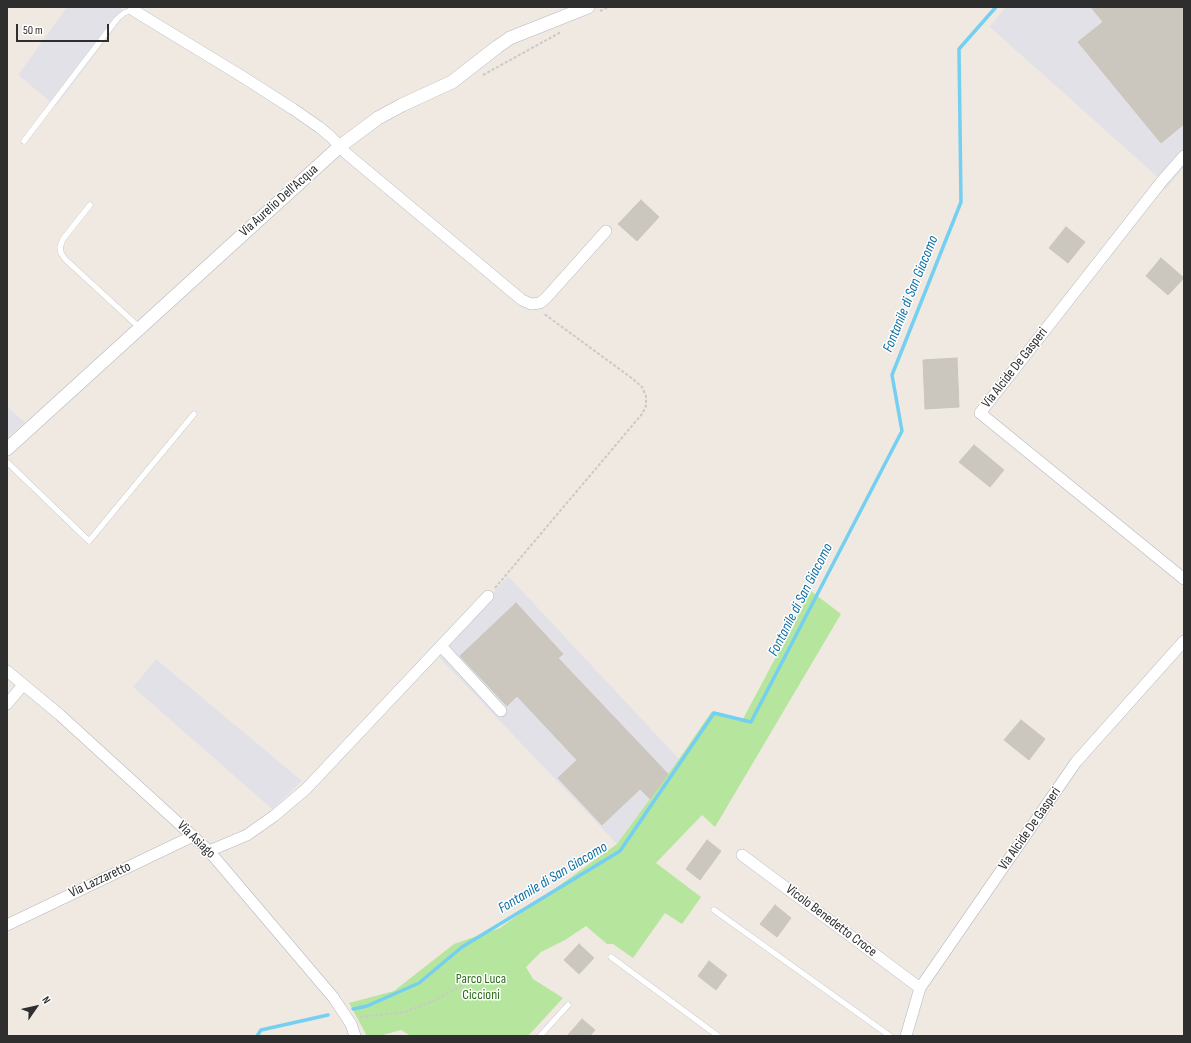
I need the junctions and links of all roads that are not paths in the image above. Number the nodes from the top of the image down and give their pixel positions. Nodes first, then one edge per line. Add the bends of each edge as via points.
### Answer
1 (133, 10) joint
2 (591, 11) edge
3 (24, 141) dead end
4 (339, 147) junction
5 (1184, 156) edge
6 (90, 205) dead end
7 (606, 231) dead end
8 (140, 328) junction
9 (194, 414) dead end
10 (7, 449) edge
11 (7, 462) edge
12 (1184, 579) edge
13 (488, 596) road end
14 (1184, 641) edge
15 (441, 646) junction
16 (7, 671) edge
17 (23, 685) junction
18 (7, 704) edge
19 (501, 711) dead end
20 (193, 836) junction
21 (210, 851) junction
22 (742, 855) dead end
23 (714, 910) dead end
24 (7, 925) edge
25 (610, 957) dead end
26 (920, 988) junction
27 (568, 1005) dead end
28 (355, 1036) edge
29 (540, 1036) edge
30 (718, 1036) edge
31 (890, 1036) edge
32 (906, 1036) edge

1 - 3 lane via 117,19
1 - 4 street via 293,109 331,137
2 - 4 street, Via Aurelio Dell'Acqua via 510,38 452,82 378,118
4 - 7 street via 522,300 531,304 540,303 546,298
4 - 8 street, Via Aurelio Dell'Acqua
5 - 12 street, Via Alcide De Gasperi via 980,413
6 - 8 lane via 63,239 61,253
8 - 10 street, Via Aurelio Dell'Acqua
9 - 11 lane via 89,541
13 - 15 street
14 - 26 street, Via Alcide De Gasperi via 1076,762
15 - 19 street
15 - 21 street via 306,789 247,835
16 - 17 street, Via Asiago
17 - 18 street
17 - 20 street, Via Asiago via 60,715
20 - 21 street, Via Asiago
20 - 24 street, Via Lazzaretto
21 - 28 street, Via Asiago via 333,997 351,1024
22 - 26 street, Vicolo Benedetto Croce
23 - 31 lane
25 - 30 lane
26 - 32 street, Via Alcide De Gasperi
27 - 29 lane

